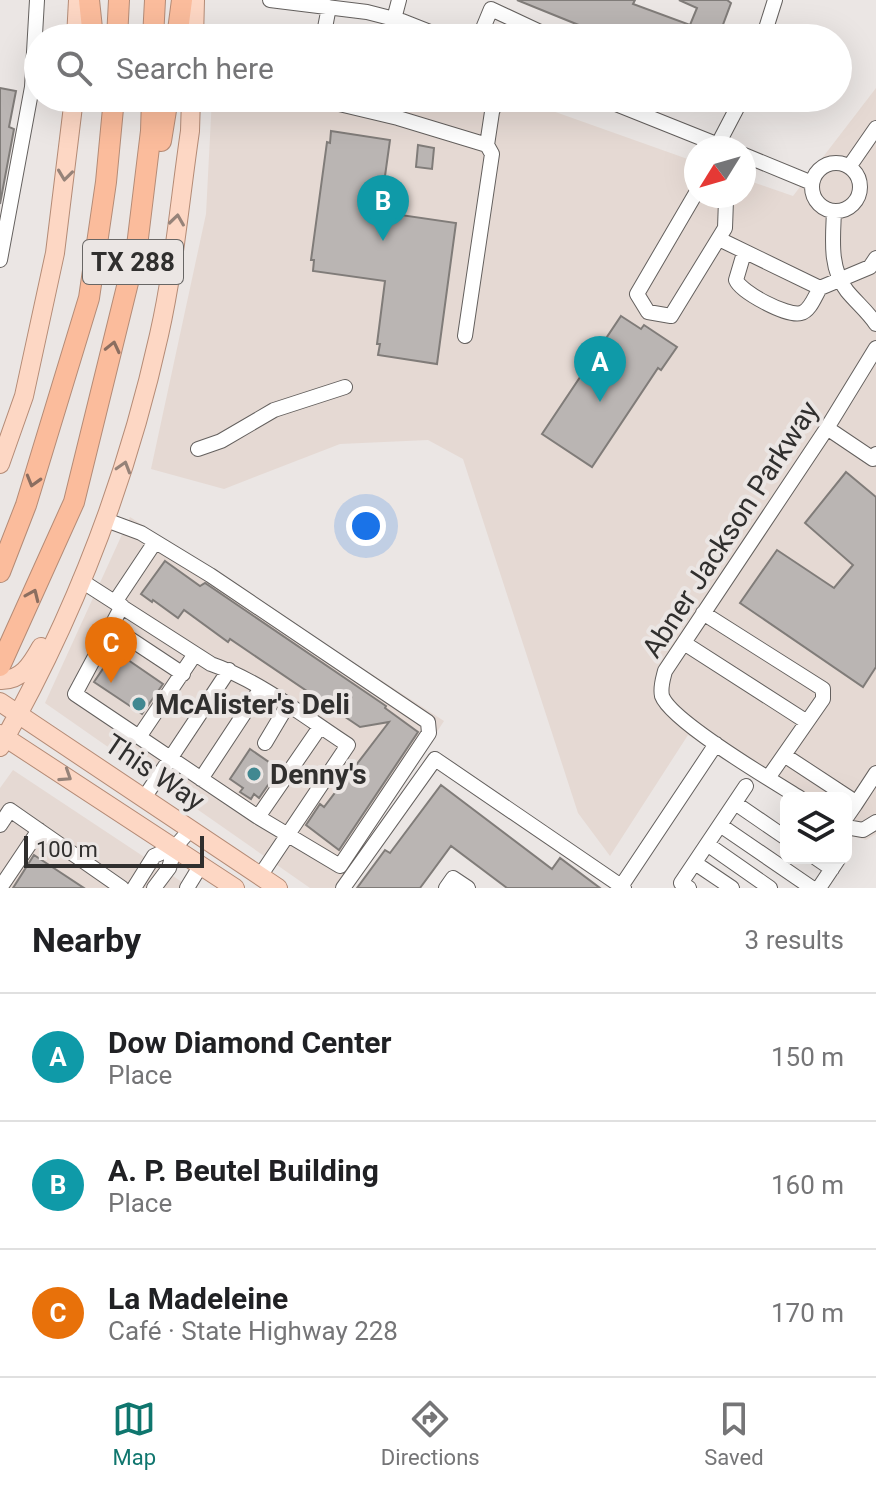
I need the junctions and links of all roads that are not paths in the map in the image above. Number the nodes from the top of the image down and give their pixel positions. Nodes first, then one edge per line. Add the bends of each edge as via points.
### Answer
1 (37, 0) edge
2 (78, 0) edge
3 (89, 0) edge
4 (119, 0) edge
5 (155, 0) edge
6 (182, 0) edge
7 (195, 0) edge
8 (270, 0) edge
9 (399, 0) edge
10 (775, 0) edge
11 (302, 1) edge
12 (492, 4) edge
13 (329, 7) junction
14 (394, 19) junction
15 (36, 24) edge
16 (77, 24) edge
17 (92, 24) edge
18 (118, 24) edge
19 (154, 24) edge
20 (179, 24) edge
21 (194, 24) edge
22 (326, 24) edge
23 (407, 24) edge
24 (484, 24) edge
25 (528, 24) edge
26 (767, 24) edge
27 (30, 112) edge
28 (72, 112) edge
29 (100, 112) edge
30 (113, 112) edge
31 (152, 112) edge
32 (166, 112) edge
33 (191, 112) edge
34 (373, 112) edge
35 (492, 112) edge
36 (635, 112) edge
37 (735, 112) edge
38 (876, 128) edge
39 (693, 136) edge
40 (724, 136) edge
41 (487, 145) junction
42 (756, 160) edge
43 (849, 167) junction
44 (106, 182) junction
45 (812, 183) junction
46 (687, 208) edge
47 (726, 208) edge
48 (834, 211) junction
49 (719, 239) junction
50 (137, 246) junction
51 (744, 253) junction
52 (876, 258) edge
53 (0, 260) edge
54 (840, 278) junction
55 (820, 288) junction
56 (876, 323) edge
57 (465, 336) dead end
58 (876, 348) edge
59 (345, 387) dead end
60 (827, 428) junction
61 (198, 449) dead end
62 (876, 454) edge
63 (0, 464) edge
64 (106, 520) junction
65 (155, 542) junction
66 (0, 572) edge
67 (80, 580) junction
68 (119, 604) junction
69 (703, 613) junction
70 (64, 623) junction
71 (112, 627) junction
72 (684, 643) junction
73 (195, 654) junction
74 (0, 666) edge
75 (229, 670) junction
76 (183, 674) junction
77 (0, 680) edge
78 (261, 688) junction
79 (0, 702) edge
80 (287, 706) junction
81 (19, 713) junction
82 (807, 722) junction
83 (320, 727) junction
84 (139, 737) junction
85 (2, 740) edge
86 (265, 743) dead end
87 (716, 744) junction
88 (784, 755) junction
89 (170, 758) junction
90 (876, 773) edge
91 (768, 778) junction
92 (201, 779) junction
93 (746, 786) dead end
94 (790, 792) edge
95 (144, 798) junction
96 (735, 803) junction
97 (855, 805) junction
98 (852, 809) edge
99 (258, 817) junction
100 (876, 822) edge
101 (0, 825) edge
102 (720, 825) junction
103 (852, 828) edge
104 (39, 830) junction
105 (190, 830) junction
106 (780, 834) edge
107 (290, 836) junction
108 (707, 844) junction
109 (175, 847) junction
110 (695, 863) junction
111 (834, 864) edge
112 (201, 865) junction
113 (260, 876) junction
114 (622, 887) edge
115 (0, 888) edge
116 (122, 888) edge
117 (134, 888) edge
118 (154, 888) edge
119 (187, 888) edge
120 (235, 888) edge
121 (278, 888) edge
122 (343, 888) edge
123 (446, 888) edge
124 (468, 888) edge
125 (689, 888) edge
126 (732, 888) edge
127 (770, 888) edge
128 (812, 888) edge
129 (819, 888) edge

1 - 15 street
2 - 16 main road
3 - 17 highway
4 - 18 highway
5 - 19 highway
6 - 20 highway
7 - 21 main road
8 - 11 street
9 - 14 street
10 - 26 street
11 - 13 street
12 - 24 street
12 - 25 street
13 - 14 street
13 - 22 street
14 - 23 street
27 - 53 street
28 -> 63 main road via 55,253 24,396
29 - 44 highway
30 - 44 highway, TX 288
31 - 50 highway, TX 288
32 - 50 highway
64 -> 33 main road via 160,332
34 - 41 street
35 - 41 street
36 - 39 street
37 - 40 street
38 - 43 street
41 - 57 street via 492,154
42 - 45 street
43 - 45 street via 826,165
43 - 48 street via 858,177 860,193 850,207
44 -> 66 highway, TX 288 via 89,298 26,505
45 - 48 street via 819,204
46 - 49 street via 637,294 648,312 671,316
47 - 49 street
48 - 54 street via 832,246
49 - 51 street
74 -> 50 highway, TX 288 via 74,502
51 - 55 street
51 - 55 street via 736,280 740,288 789,313 806,311
52 - 54 street via 870,267
54 - 55 street
54 - 56 street
58 - 60 street, Abner Jackson Parkway
59 - 61 street via 274,410
60 - 62 street via 873,459
60 - 69 street, Abner Jackson Parkway
64 - 65 street
64 - 67 main road
65 - 68 street
65 - 107 street via 428,722 429,733 340,866
67 - 68 street
67 - 70 main road
68 - 71 street
68 - 73 street
69 - 72 street, Abner Jackson Parkway
69 - 82 street via 823,689 823,699
70 - 77 main road via 50,630 19,677
70 - 81 main road
71 - 76 street
71 - 84 street via 75,694
72 - 82 street
72 - 87 street, Abner Jackson Parkway via 665,671 663,696
73 - 75 street
73 - 76 street
75 - 78 street
75 - 89 street
76 - 84 street
78 - 80 street
78 - 92 street
79 - 81 main road, This Way
80 - 83 street
80 - 86 street
81 - 85 main road
81 - 95 main road, This Way
82 - 88 street
83 - 99 street
83 - 107 street via 348,745
84 - 89 street
85 -> 109 main road, This Way
87 - 91 street
87 - 114 street
88 - 91 street
88 - 97 street
89 - 92 street
89 - 95 street
90 - 97 street
91 - 94 street
92 - 99 street
93 - 96 street
95 - 105 main road, This Way
96 - 102 street
96 - 106 street
97 - 98 street
99 - 107 street
100 - 103 street via 863,830
101 - 104 street via 10,810
102 - 108 street
102 - 128 street
104 - 115 street
104 - 116 street
105 - 109 street
105 - 113 main road, This Way
107 - 113 street
108 - 110 street
108 - 127 street
109 - 112 main road, This Way
109 - 117 street via 154,856
109 - 118 street via 169,868
110 - 125 street via 681,883
110 - 126 street
111 - 129 street
112 - 119 street
112 - 120 main road, This Way
113 - 121 main road, This Way
114 - 122 street via 435,759
123 - 124 street via 453,878

